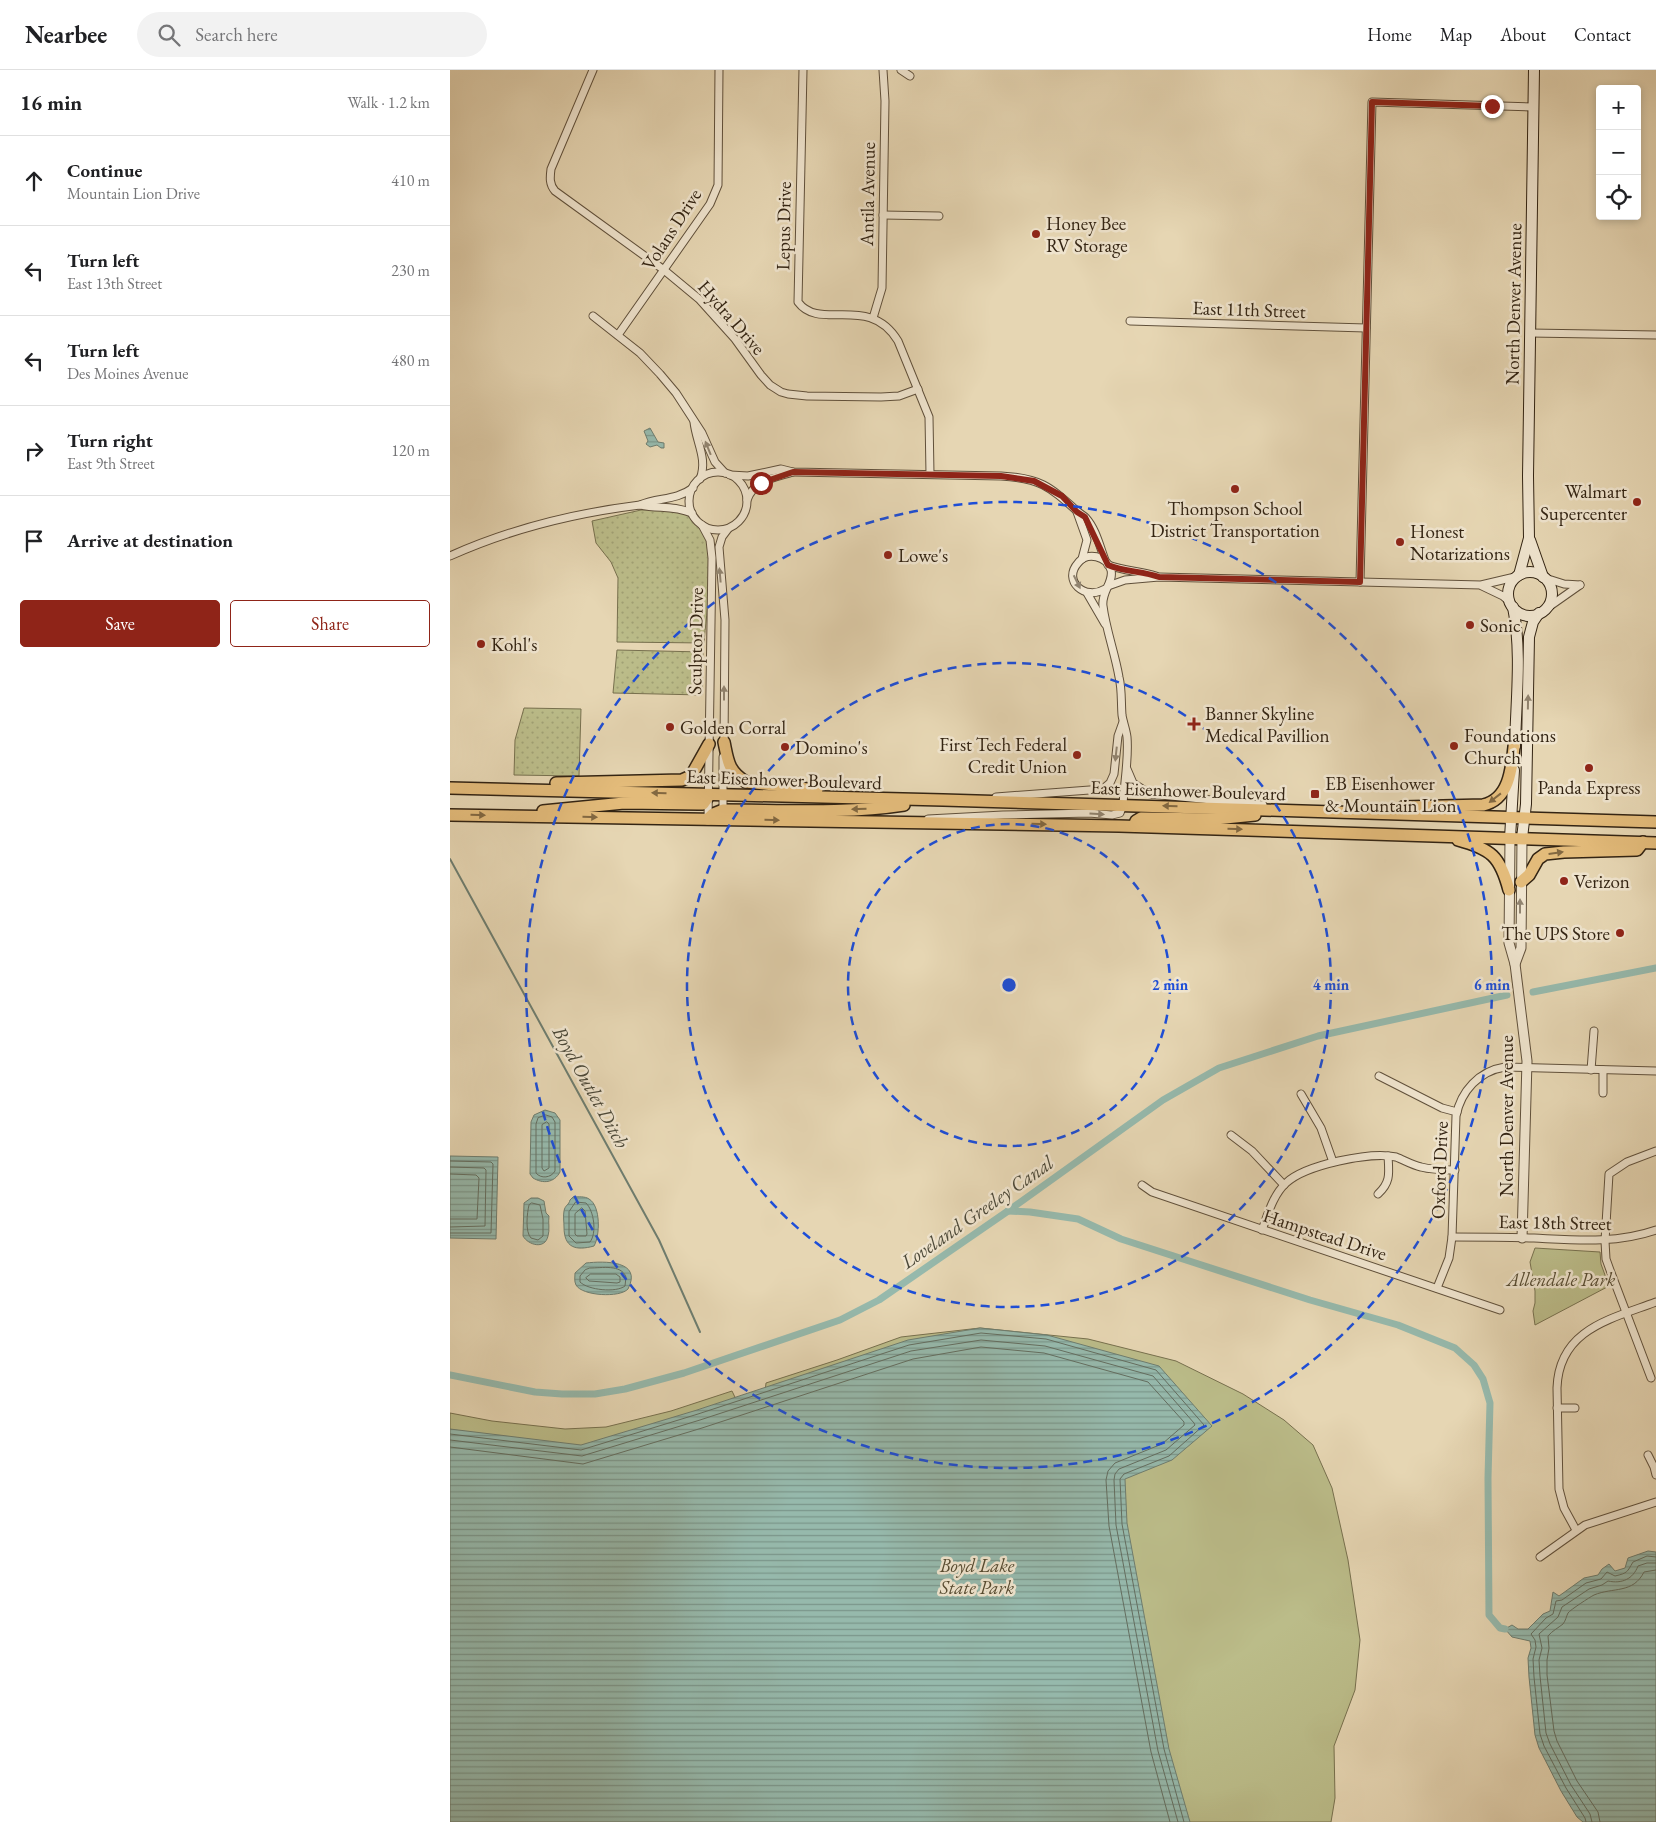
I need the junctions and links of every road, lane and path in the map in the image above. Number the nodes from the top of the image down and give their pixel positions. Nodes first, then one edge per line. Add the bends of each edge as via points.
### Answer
1 (593, 70) edge
2 (719, 70) edge
3 (803, 70) edge
4 (883, 70) edge
5 (901, 70) edge
6 (1534, 70) edge
7 (910, 76) dead end
8 (1533, 107) junction
9 (883, 215) junction
10 (939, 216) dead end
11 (664, 270) junction
12 (593, 316) dead end
13 (873, 318) junction
14 (1130, 321) dead end
15 (1366, 328) junction
16 (1530, 333) junction
17 (618, 335) junction
18 (1656, 335) edge
19 (918, 390) junction
20 (694, 422) junction
21 (793, 472) junction
22 (727, 474) junction
23 (930, 474) junction
24 (700, 480) junction
25 (693, 488) junction
26 (747, 500) junction
27 (640, 505) junction
28 (1077, 512) junction
29 (692, 513) junction
30 (702, 525) junction
31 (728, 528) junction
32 (1529, 538) junction
33 (450, 556) edge
34 (1082, 559) junction
35 (1107, 564) junction
36 (1517, 576) junction
37 (1159, 577) junction
38 (1544, 578) junction
39 (1360, 582) junction
40 (1481, 585) junction
41 (1106, 588) junction
42 (1087, 593) junction
43 (1511, 605) junction
44 (1541, 612) junction
45 (1105, 624) junction
46 (1123, 722) junction
47 (1515, 738) junction
48 (724, 742) junction
49 (709, 744) junction
50 (1125, 766) junction
51 (450, 788) edge
52 (488, 789) junction
53 (723, 794) junction
54 (708, 796) junction
55 (852, 798) junction
56 (943, 800) junction
57 (1123, 805) junction
58 (1288, 810) junction
59 (450, 815) edge
60 (723, 815) junction
61 (507, 816) junction
62 (1512, 817) junction
63 (1525, 818) junction
64 (708, 819) junction
65 (909, 822) junction
66 (1656, 822) edge
67 (1134, 826) junction
68 (1402, 834) junction
69 (1510, 838) junction
70 (1522, 838) junction
71 (1643, 842) junction
72 (1656, 843) edge
73 (1521, 882) junction
74 (1509, 890) junction
75 (1515, 964) junction
76 (1594, 1031) dead end
77 (1527, 1068) junction
78 (1591, 1070) junction
79 (1604, 1070) junction
80 (1656, 1070) edge
81 (1379, 1076) dead end
82 (1301, 1094) dead end
83 (1603, 1094) dead end
84 (1457, 1112) junction
85 (1232, 1135) dead end
86 (1656, 1151) edge
87 (1388, 1156) junction
88 (1333, 1162) junction
89 (1455, 1170) junction
90 (1284, 1184) junction
91 (1142, 1185) dead end
92 (1378, 1194) dead end
93 (1262, 1230) junction
94 (1656, 1230) edge
95 (1452, 1237) junction
96 (1522, 1238) junction
97 (1605, 1241) junction
98 (1437, 1288) junction
99 (1656, 1302) edge
100 (1500, 1310) dead end
101 (1626, 1314) junction
102 (1651, 1378) dead end
103 (1557, 1408) junction
104 (1574, 1408) dead end
105 (1648, 1455) dead end
106 (1656, 1475) edge
107 (1656, 1502) edge
108 (1576, 1530) junction
109 (1540, 1557) dead end

1 - 11 street, Hydra Drive via 551,169 552,187
2 - 11 street, Volans Drive via 718,185 710,204
3 - 13 street, Lepus Drive via 798,302 803,309 814,314
4 - 9 street, Antila Avenue
5 - 7 street
6 - 8 main road, North Denver Avenue
8 - 15 street via 1372,102
8 - 16 main road, North Denver Avenue
9 - 10 street
9 - 13 street, Antila Avenue via 882,288
11 - 17 street, Volans Drive
11 - 19 street, Hydra Drive via 699,299 735,339 761,375 781,392 807,396 881,397
12 - 17 street
13 - 19 street via 892,331
14 - 15 street, East 11th Street
15 - 39 street
16 - 18 street
16 - 32 main road, North Denver Avenue
17 - 20 street via 660,374
19 - 23 street via 929,417
22 -> 20 street via 715,462
20 - 24 street via 695,436 703,456
21 - 22 street via 781,469 748,476
21 - 23 street
21 - 26 street via 761,483
22 - 24 street via 712,474
22 - 26 street via 742,485
23 - 28 street via 1034,481 1056,492
24 - 25 street
25 - 27 street via 680,496
25 - 29 street
26 - 31 street via 742,517
27 - 29 street via 673,507
27 - 33 street via 543,523
28 - 34 street via 1087,540
28 - 35 street via 1090,524
29 - 30 street
30 - 31 street via 710,529
30 - 49 street, Sculptor Drive via 710,540 712,558
48 -> 31 street, Sculptor Drive via 725,620 719,548
32 - 36 main road, North Denver Avenue
32 - 38 main road, North Denver Avenue
34 - 35 street via 1095,556
34 -> 42 street via 1074,568 1074,580
35 - 37 street
35 - 41 street via 1111,576
36 - 38 main road via 1532,572
36 - 40 street
36 - 43 main road via 1508,589
37 - 39 street
37 - 41 street via 1125,580
38 - 44 main road via 1549,583 1551,595
38 - 44 street via 1580,585
39 - 40 street
40 - 43 street via 1503,596
41 - 42 street via 1094,594
41 - 45 street via 1103,605
42 - 45 street
43 - 44 main road via 1522,614
43 - 47 main road, North Denver Avenue via 1516,628
63 -> 44 main road, North Denver Avenue via 1529,637 1533,622
45 - 46 street via 1120,679
46 - 50 street
46 -> 56 street via 1118,736 1114,774 1103,789
47 -> 58 highway via 1507,782 1501,795 1488,804
47 - 62 main road, North Denver Avenue
48 - 53 street, Sculptor Drive
48 - 55 highway via 729,768 746,782
49 - 52 highway via 691,776 682,780 510,784
49 - 54 street, Sculptor Drive
50 - 57 street
50 - 58 street via 1133,783 1150,794
51 - 52 highway, East Eisenhower Boulevard
54 -> 52 highway, East Eisenhower Boulevard
53 - 54 highway, East Eisenhower Boulevard
53 - 55 highway, East Eisenhower Boulevard
53 - 60 street, Sculptor Drive
54 - 61 highway via 703,804 624,803
54 - 64 street, Sculptor Drive
55 - 56 highway, East Eisenhower Boulevard
56 - 57 highway, East Eisenhower Boulevard
56 -> 60 highway via 875,808
58 -> 57 highway, East Eisenhower Boulevard
65 -> 57 street via 938,817 1112,815 1120,813
58 - 62 highway, East Eisenhower Boulevard
58 - 67 highway via 1215,819 1141,818
59 -> 61 highway, East Eisenhower Boulevard
60 - 64 highway, East Eisenhower Boulevard
60 -> 65 highway, East Eisenhower Boulevard
61 -> 64 highway, East Eisenhower Boulevard
62 - 63 highway, East Eisenhower Boulevard
62 - 69 main road, North Denver Avenue
63 - 66 highway, East Eisenhower Boulevard
63 - 70 main road, North Denver Avenue
65 -> 67 highway, East Eisenhower Boulevard
67 -> 68 highway, East Eisenhower Boulevard
68 - 69 highway, East Eisenhower Boulevard
68 - 74 highway via 1455,840 1483,849 1502,866
69 - 70 highway, East Eisenhower Boulevard
69 - 74 street, North Denver Avenue
70 - 71 highway, East Eisenhower Boulevard
70 - 73 street, North Denver Avenue
71 - 72 highway, East Eisenhower Boulevard
73 -> 71 highway via 1545,854 1637,850
75 -> 73 street, North Denver Avenue via 1521,948
74 - 75 street, North Denver Avenue via 1509,943
75 - 77 street, North Denver Avenue
76 - 78 street
77 - 78 street, Oxford Drive
77 - 84 street, Oxford Drive via 1500,1068 1479,1077 1465,1093
77 - 96 street, North Denver Avenue
78 - 79 street, Oxford Drive
79 - 80 street, Oxford Drive
79 - 83 street
81 - 84 street via 1442,1108
82 - 88 street via 1321,1128
84 - 89 street, Oxford Drive
85 - 90 street
86 - 97 street via 1627,1162 1609,1174
87 - 88 street
87 - 89 street via 1429,1169
87 - 92 street via 1389,1177 1386,1187
88 - 90 street via 1305,1171
89 - 95 street, Oxford Drive
90 - 93 street
91 - 93 street, Hampstead Drive via 1152,1192
93 - 98 street, Hampstead Drive
94 - 97 street, East 18th Street
95 - 96 street, East 18th Street
95 - 98 street, Oxford Drive via 1449,1258
96 - 97 street, East 18th Street
97 - 101 street via 1606,1259
98 - 100 street, Hampstead Drive
99 - 101 street
101 - 102 street
101 - 103 street via 1591,1328 1568,1350 1557,1380
103 - 104 street
103 - 108 street via 1559,1489 1564,1508
105 - 106 street
107 - 108 street
108 - 109 street

